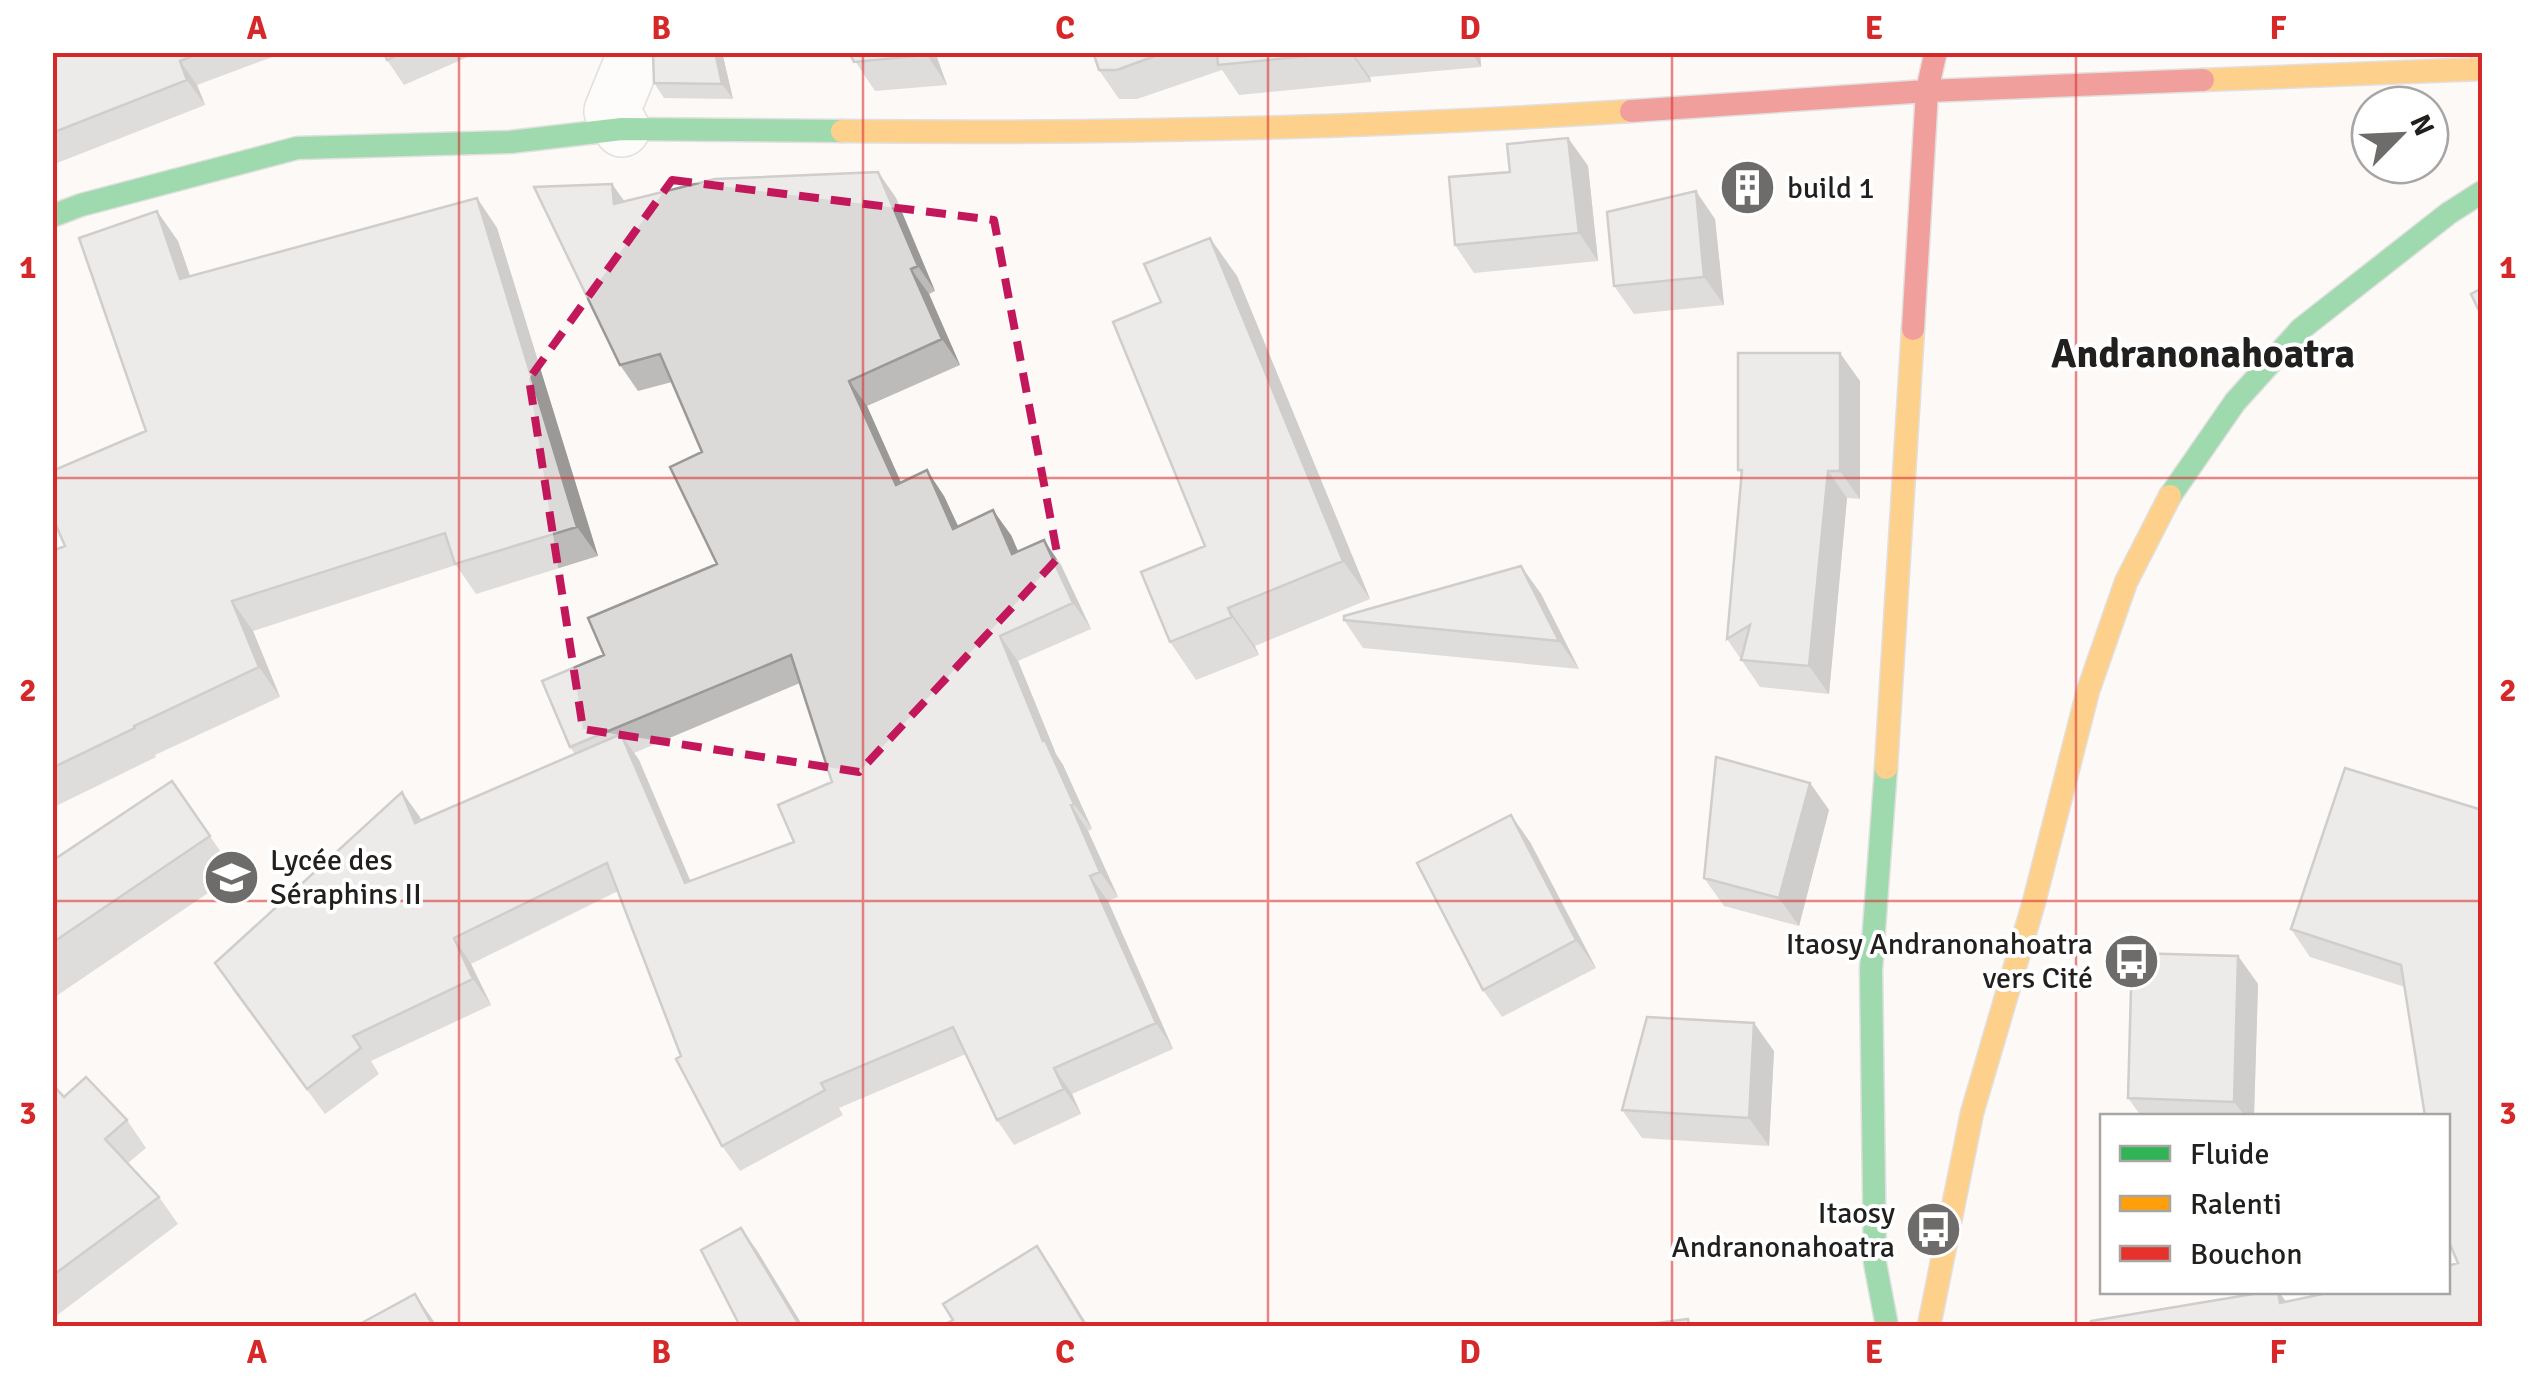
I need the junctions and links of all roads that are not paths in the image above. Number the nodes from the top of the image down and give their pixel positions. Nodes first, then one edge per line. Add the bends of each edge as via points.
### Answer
1 (636, 52) edge
2 (1936, 52) edge
3 (2482, 69) edge
4 (1927, 91) junction
5 (622, 128) junction
6 (2482, 192) edge
7 (52, 216) edge
8 (1887, 1326) edge
9 (1928, 1326) edge

1 - 5 street via 612,112
2 - 4 street
3 - 4 street
4 - 5 street via 1508,119 1216,129
4 - 8 street via 1871,970 1875,1263
5 - 7 street via 510,142 296,148
6 - 9 street via 2301,329 2235,402 2174,488 2126,582 2088,691 1972,1113

